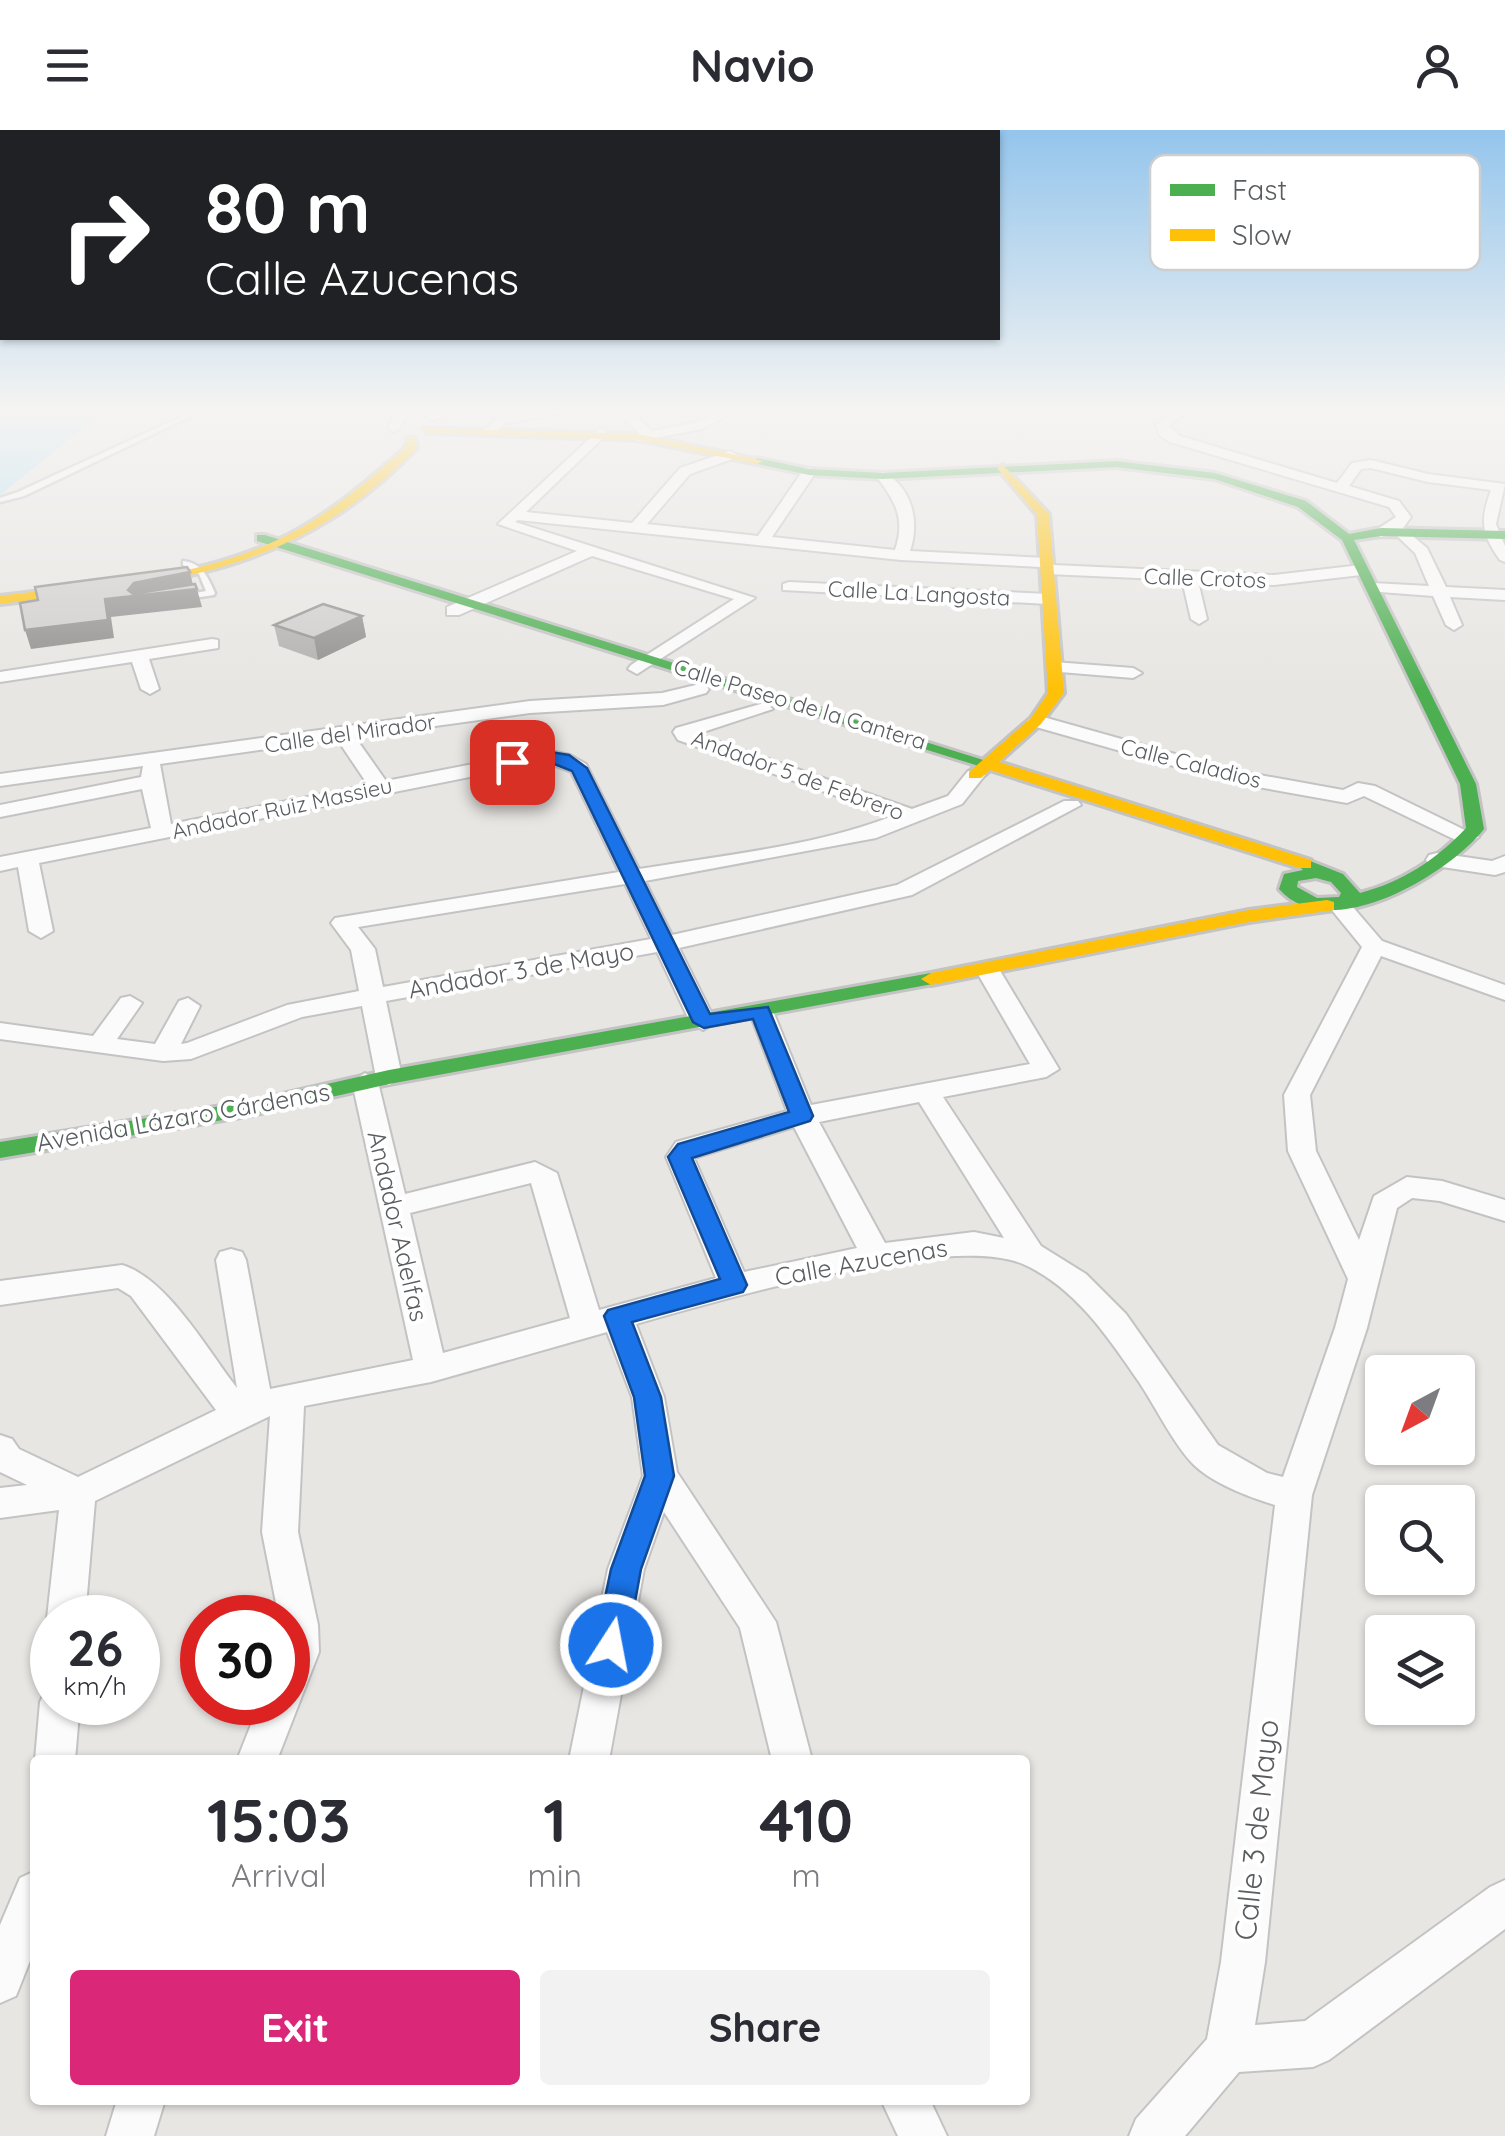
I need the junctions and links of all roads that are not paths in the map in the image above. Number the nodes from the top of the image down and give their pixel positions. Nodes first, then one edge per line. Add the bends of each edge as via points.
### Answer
1 (323, 503) edge
2 (344, 503) edge
3 (526, 503) edge
4 (658, 503) edge
5 (788, 503) edge
6 (901, 503) edge
7 (1033, 503) edge
8 (1298, 503) edge
9 (1390, 503) edge
10 (1495, 503) edge
11 (514, 514) junction
12 (326, 515) junction
13 (636, 528) junction
14 (1391, 532) junction
15 (1497, 534) edge
16 (1347, 538) junction
17 (763, 540) junction
18 (260, 544) junction
19 (586, 552) junction
20 (901, 555) junction
21 (1505, 557) edge
22 (1048, 566) junction
23 (195, 568) junction
24 (350, 572) junction
25 (1190, 579) junction
26 (1367, 579) junction
27 (790, 587) dead end
28 (0, 591) edge
29 (1441, 592) junction
30 (1505, 596) edge
31 (1048, 599) junction
32 (0, 600) edge
33 (175, 600) edge
34 (462, 607) junction
35 (1199, 619) dead end
36 (1454, 625) dead end
37 (212, 644) dead end
38 (138, 656) junction
39 (645, 664) junction
40 (1054, 667) junction
41 (1133, 672) dead end
42 (0, 677) edge
43 (150, 689) dead end
44 (700, 689) junction
45 (764, 709) junction
46 (1036, 721) junction
47 (344, 735) junction
48 (153, 758) junction
49 (981, 769) junction
50 (0, 780) edge
51 (150, 781) junction
52 (380, 788) junction
53 (1071, 806) junction
54 (0, 811) edge
55 (914, 818) junction
56 (164, 834) junction
57 (1451, 854) junction
58 (27, 859) junction
59 (1296, 860) junction
60 (0, 864) edge
61 (1505, 864) edge
62 (632, 876) junction
63 (1278, 885) junction
64 (1337, 897) junction
65 (1248, 916) junction
66 (42, 930) dead end
67 (665, 944) junction
68 (1374, 946) junction
69 (986, 969) junction
70 (1505, 993) edge
71 (372, 997) junction
72 (130, 1003) dead end
73 (188, 1006) dead end
74 (760, 1011) junction
75 (704, 1022) junction
76 (0, 1032) edge
77 (100, 1044) junction
78 (162, 1052) junction
79 (377, 1080) junction
80 (925, 1091) junction
81 (802, 1116) junction
82 (0, 1150) edge
83 (394, 1207) junction
84 (1505, 1212) edge
85 (1030, 1254) junction
86 (876, 1255) junction
87 (231, 1260) dead end
88 (1363, 1278) junction
89 (734, 1285) junction
90 (0, 1293) edge
91 (602, 1320) junction
92 (431, 1369) junction
93 (261, 1406) junction
94 (0, 1449) edge
95 (660, 1476) junction
96 (78, 1493) junction
97 (1294, 1495) junction
98 (0, 1502) edge
99 (68, 1595) edge
100 (293, 1595) edge
101 (58, 1725) edge
102 (270, 1725) edge
103 (55, 1755) edge
104 (258, 1755) edge
105 (590, 1755) edge
106 (791, 1755) edge
107 (1505, 1902) edge
108 (30, 1905) edge
109 (0, 1980) edge
110 (1228, 2050) junction
111 (140, 2105) edge
112 (908, 2105) edge
113 (130, 2136) edge
114 (923, 2136) edge
115 (1153, 2136) edge

1 - 18 street
2 - 12 street
3 - 11 street
4 - 13 street
5 - 17 street
6 - 20 street via 910,530
7 - 22 street via 1043,514
8 - 16 street
9 - 14 street via 1404,518
10 - 15 street via 1487,522
11 - 13 street, Calle Crotos
11 - 19 street via 506,520 510,528
12 - 18 street
12 - 24 street via 318,538
13 - 17 street, Calle Crotos
14 - 15 street
14 - 16 street
14 - 29 street via 1422,551
15 - 21 street
16 - 26 street
17 - 20 street, Calle Crotos
18 - 23 street
18 - 24 street, Calle Paseo de la Cantera
19 - 34 street
19 - 39 street via 747,598
20 - 22 street, Calle Crotos
22 - 25 street, Calle Crotos
22 - 31 street
23 - 24 street
23 - 28 street
23 - 32 street
23 - 33 lane via 210,594
24 - 34 street, Calle Paseo de la Cantera
25 - 26 street, Calle Crotos
25 - 35 street
26 - 29 street, Calle Crotos
26 - 57 street via 1468,784 1475,829
27 - 31 street, Calle La Langosta
29 - 30 street, Calle Crotos
29 - 36 street
31 - 40 street
34 - 39 street, Calle Paseo de la Cantera
37 - 38 street
38 - 42 street
38 - 43 street
39 - 44 street, Calle Paseo de la Cantera
39 - 49 street, Calle Paseo de la Cantera
40 - 41 street
40 - 46 street via 1056,693
44 - 45 street, Calle Paseo de la Cantera
44 - 47 street, Calle del Mirador via 663,699 530,707
45 - 49 street, Calle Paseo de la Cantera
45 - 55 street, Andador 5 de Febrero via 683,732
46 - 49 street
46 - 57 street, Calle Caladios via 1230,776 1347,797 1358,788 1380,794
47 - 48 street, Calle del Mirador
47 - 52 street
48 - 50 street, Calle del Mirador
48 - 51 street
49 - 53 street, Calle Paseo de la Cantera
49 - 55 street via 956,800
49 - 59 street, Calle Paseo de la Cantera
51 - 54 street
51 - 56 street
52 - 56 street, Andador Ruiz Massieu
52 - 62 street, Andador Ruiz Massieu via 544,756 563,758 579,768
53 - 63 street, Calle Paseo de la Cantera via 1240,858
53 - 67 street, Andador 3 de Mayo via 904,890
55 - 62 street via 754,857
56 - 58 street, Andador Ruiz Massieu
57 - 59 street via 1373,870
57 - 61 street via 1495,868
57 - 64 street, Avenida Lázaro Cárdenas via 1378,897
58 - 60 street, Andador Ruiz Massieu
58 - 66 street
59 - 64 street, Calle Paseo de la Cantera
62 - 67 street
62 - 71 street, Andador Adelfas via 343,923 363,949
63 - 64 street, Calle Paseo de la Cantera via 1303,900
63 - 65 street via 1265,909
64 - 65 street, Avenida Lázaro Cárdenas
64 - 68 street
65 - 69 street, Avenida Lázaro Cárdenas
67 - 71 street, Andador 3 de Mayo
67 - 75 street
68 - 70 street
68 - 88 street via 1298,1095 1302,1151
69 - 74 street, Avenida Lázaro Cárdenas
69 - 80 street via 1046,1069
71 - 78 street, Andador 3 de Mayo via 296,1010 191,1051
71 - 79 street, Andador Adelfas
72 - 77 street
73 - 78 street
74 - 75 street, Avenida Lázaro Cárdenas
74 - 81 street
75 - 79 street, Avenida Lázaro Cárdenas
76 - 77 street, Andador 3 de Mayo
77 - 78 street, Andador 3 de Mayo
79 - 82 street, Avenida Lázaro Cárdenas
79 - 83 street, Andador Adelfas
80 - 81 street
80 - 85 street
81 - 86 street
81 - 89 street via 686,1149 680,1157
83 - 91 street via 535,1172 547,1180
83 - 92 street, Andador Adelfas
84 - 88 street via 1407,1187 1384,1203
85 - 86 street, Calle Azucenas via 974,1243
85 - 97 street, Calle Azucenas via 1075,1282 1115,1322 1206,1455 1258,1485
86 - 89 street, Calle Azucenas
87 - 93 street
88 - 97 street
89 - 91 street, Calle Azucenas
90 - 93 street via 122,1276
91 - 92 street, Calle Azucenas
91 - 95 street via 648,1397
92 - 93 street, Calle Azucenas
93 - 96 street, Calle Azucenas
93 - 100 street
94 - 96 street
95 - 105 street via 626,1569
95 - 106 street via 757,1622
96 - 98 street, Calle Azucenas
96 - 99 street
97 - 110 street, Calle 3 de Mayo
101 - 103 street
102 - 104 street
107 - 110 street via 1314,2044
108 - 109 street
110 - 115 street
111 - 113 street
112 - 114 street

